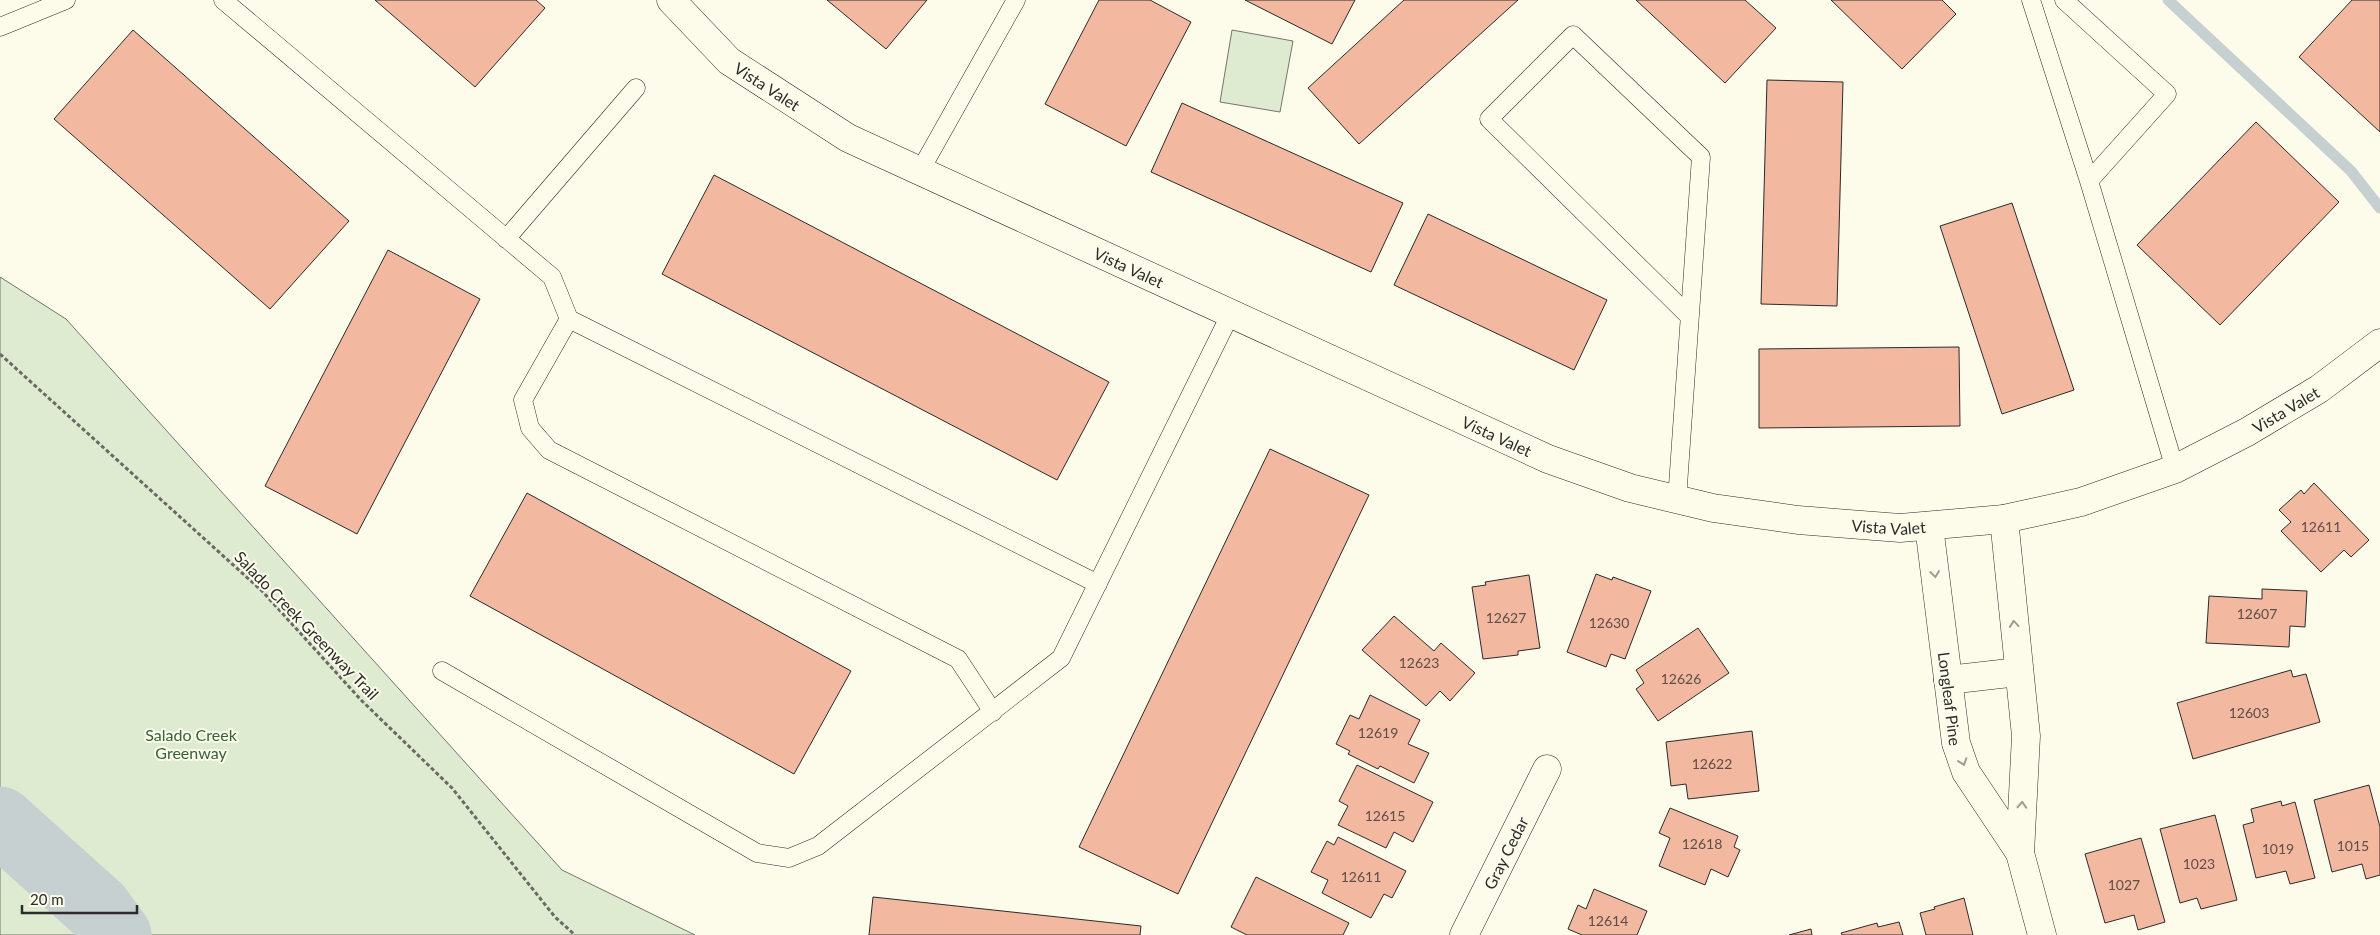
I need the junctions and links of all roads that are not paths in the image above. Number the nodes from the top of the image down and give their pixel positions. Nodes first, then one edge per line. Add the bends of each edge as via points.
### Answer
1 (66, 0) edge
2 (223, 0) edge
3 (671, 0) edge
4 (1016, 0) edge
5 (2031, 0) edge
6 (2064, 0) edge
7 (0, 27) edge
8 (636, 88) dead end
9 (920, 171) junction
10 (2089, 182) junction
11 (506, 239) junction
12 (1231, 313) junction
13 (1689, 316) junction
14 (570, 319) junction
15 (2380, 343) edge
16 (2175, 469) junction
17 (1677, 500) junction
18 (2004, 519) junction
19 (1929, 526) junction
20 (1098, 584) junction
21 (442, 671) dead end
22 (2018, 672) junction
23 (1948, 680) junction
24 (992, 712) junction
25 (1547, 769) dead end
26 (2020, 853) junction
27 (1464, 935) edge
28 (2042, 935) edge

1 - 7 lane
2 - 11 lane
3 - 9 street, Vista Valet via 729,61 848,138
4 - 9 lane
5 - 10 lane
6 - 10 lane via 2167,94
8 - 11 lane
9 - 12 street, Vista Valet
10 - 16 lane
11 - 14 lane via 552,277
12 - 17 street, Vista Valet via 1548,459 1630,488
12 - 20 lane
13 - 13 lane via 1701,157 1573,35 1489,119
13 - 17 lane
14 - 20 lane
14 - 24 lane via 523,400 530,428 549,450 958,659
15 - 16 street, Vista Valet via 2319,389 2247,432
16 - 18 street, Vista Valet via 2081,502
17 - 19 street, Vista Valet via 1798,520 1900,528
18 - 19 street, Vista Valet
22 -> 18 street, Longleaf Pine
19 -> 23 street, Longleaf Pine
20 - 24 lane via 1061,658
21 - 24 lane via 757,853 789,858 818,846
22 - 23 street
26 -> 22 street, Longleaf Pine via 2026,736
23 -> 26 street, Longleaf Pine via 1956,743 1966,772
25 - 27 street, Gray Cedar
26 - 28 street, Longleaf Pine

